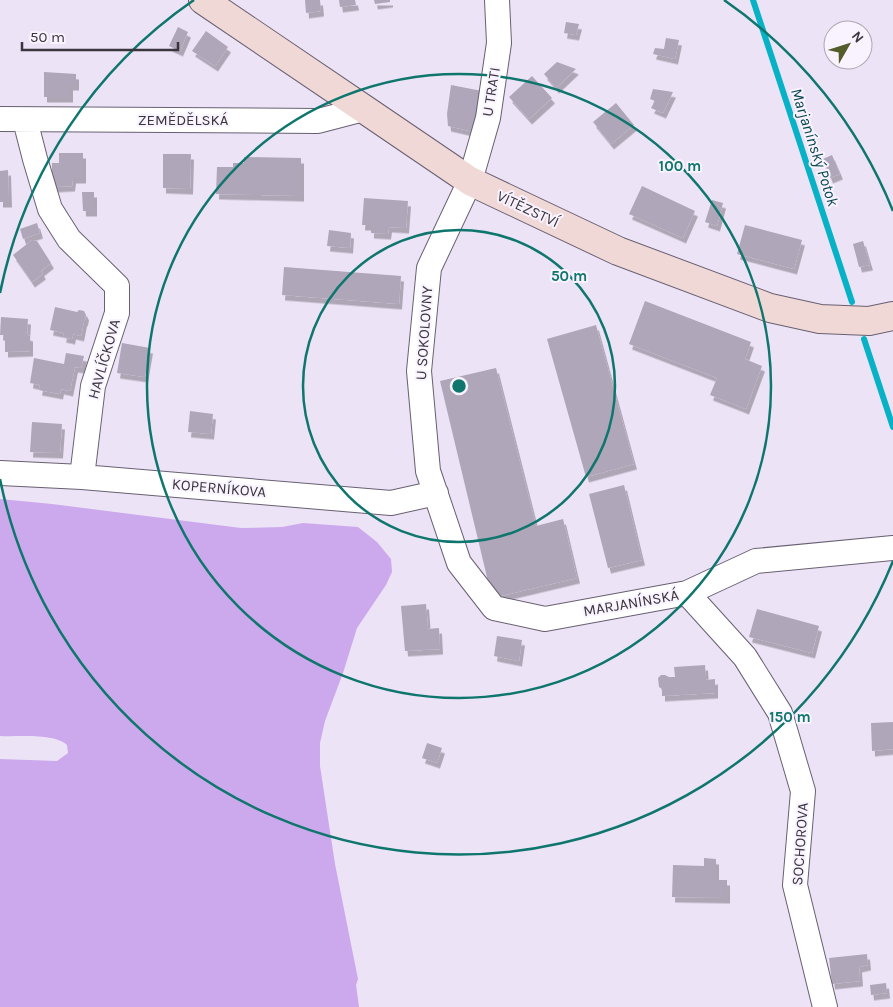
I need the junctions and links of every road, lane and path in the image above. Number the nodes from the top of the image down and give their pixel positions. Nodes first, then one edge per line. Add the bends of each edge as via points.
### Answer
1 (202, 0) edge
2 (497, 0) edge
3 (364, 109) junction
4 (0, 119) edge
5 (25, 120) junction
6 (470, 181) junction
7 (893, 316) edge
8 (0, 473) edge
9 (82, 477) junction
10 (436, 493) junction
11 (893, 548) edge
12 (686, 593) junction
13 (825, 1007) edge

1 - 3 main road, VÍTĚZSTVÍ
2 - 6 street, U TRATI via 499,43 488,118
3 - 5 street, ZEMĚDĚLSKÁ via 318,121
3 - 6 main road, VÍTĚZSTVÍ
4 - 5 street, ZEMĚDĚLSKÁ
5 - 9 street, HAVLÍČKOVA via 50,210 69,239 117,286 117,313 94,386
6 - 7 main road, VÍTĚZSTVÍ via 618,250 770,308 820,319 869,321
6 - 10 street, U SOKOLOVNY via 429,268 419,371 428,471
8 - 9 street, KOPERNÍKOVA
9 - 10 street, KOPERNÍKOVA via 391,503
10 - 12 street, MARJANÍNSKÁ via 459,563 494,608 545,619
11 - 12 street, MARJANÍNSKÁ via 756,561
12 - 13 street, SOCHOROVA via 745,657 780,713 803,792 795,885

